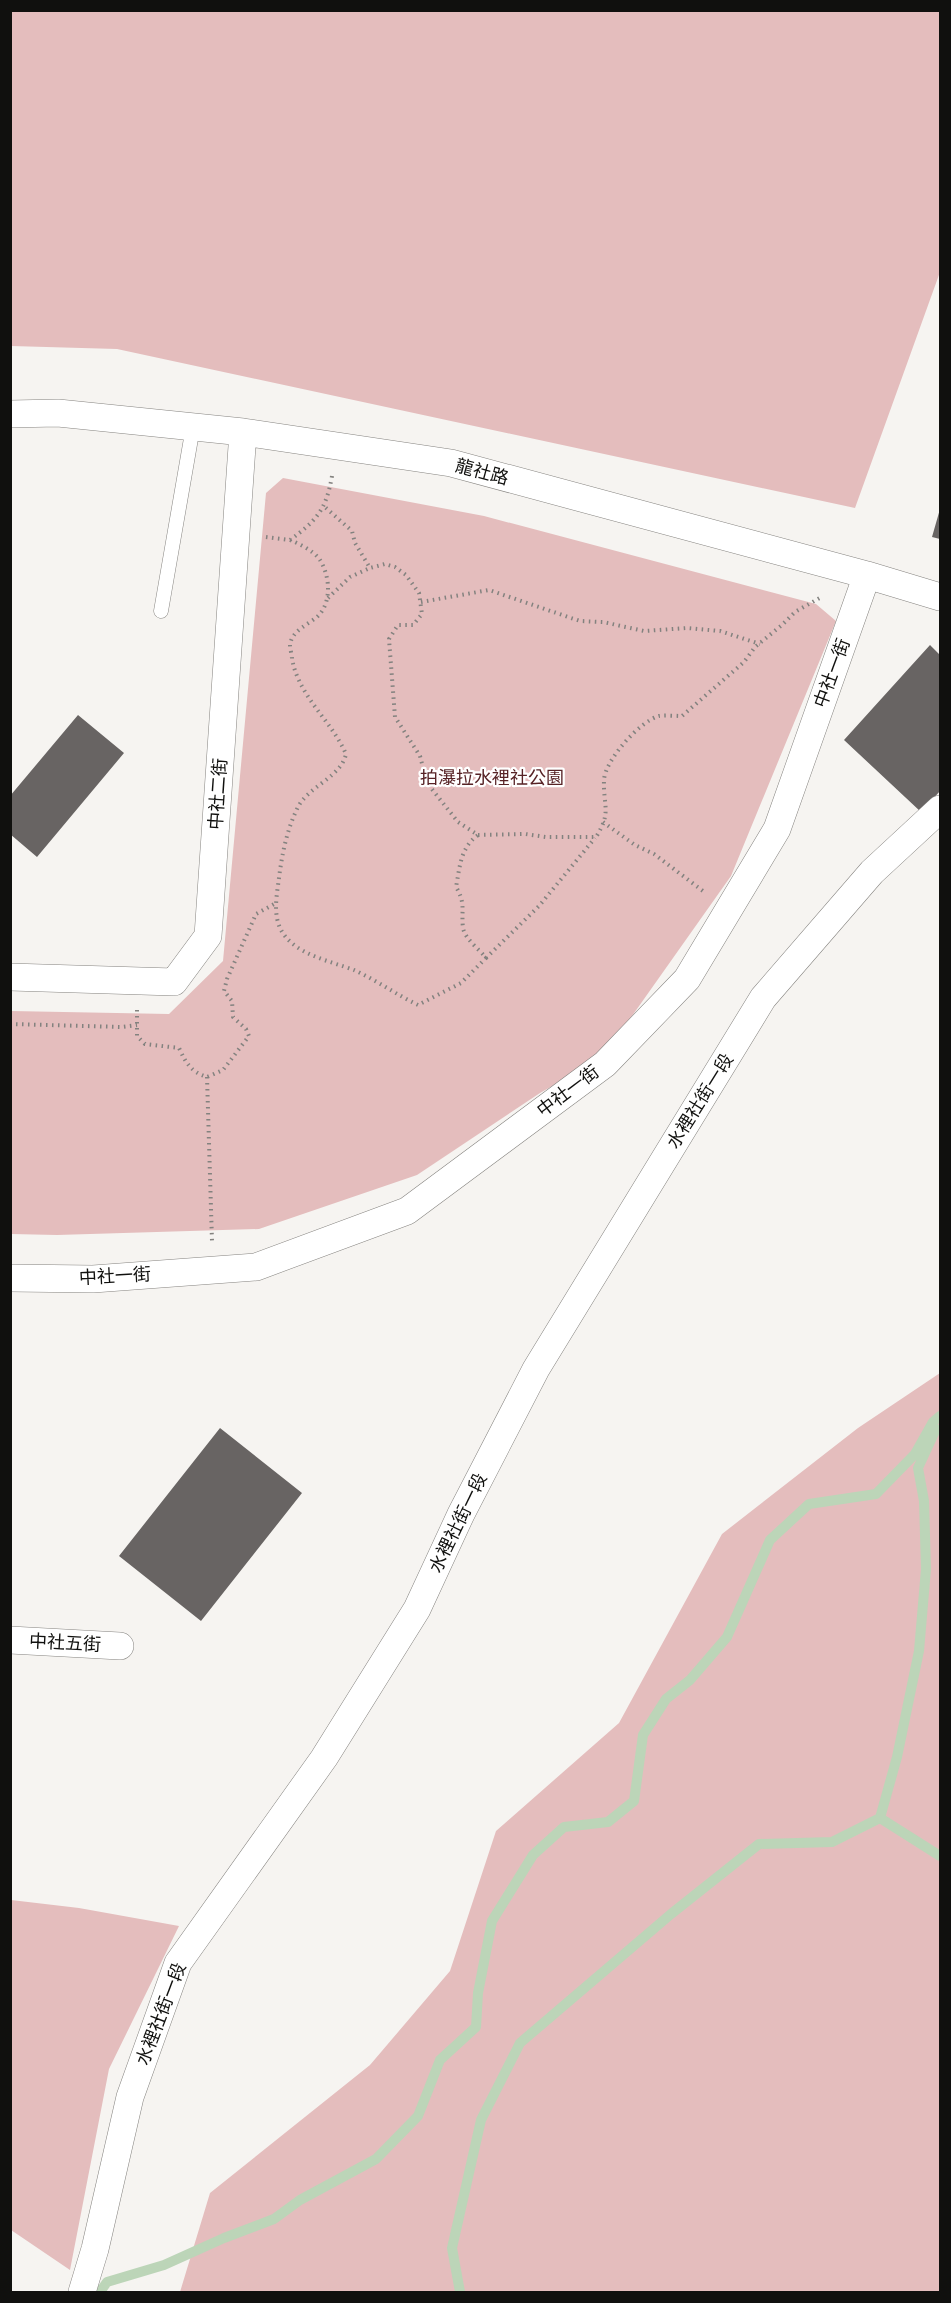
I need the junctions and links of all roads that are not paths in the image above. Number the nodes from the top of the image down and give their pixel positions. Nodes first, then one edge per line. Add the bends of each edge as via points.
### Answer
1 (10, 414) edge
2 (193, 427) junction
3 (243, 432) junction
4 (867, 574) junction
5 (940, 597) edge
6 (161, 611) dead end
7 (940, 809) edge
8 (10, 977) edge
9 (10, 1278) edge
10 (10, 1640) edge
11 (120, 1646) dead end
12 (82, 2292) edge

1 - 2 street, 龍社路 via 58,413
2 - 3 street, 龍社路
2 - 6 lane
3 - 4 street, 龍社路 via 451,463
3 - 8 street, 中社二街 via 208,936 174,982
4 - 5 street, 龍社路
4 - 9 street, 中社一街 via 777,829 687,979 605,1064 407,1211 256,1267 93,1279
7 - 12 street, 水裡社街一段 via 872,872 764,998 536,1369 460,1514 417,1609 324,1758 178,1963 129,2097
10 - 11 street, 中社五街

